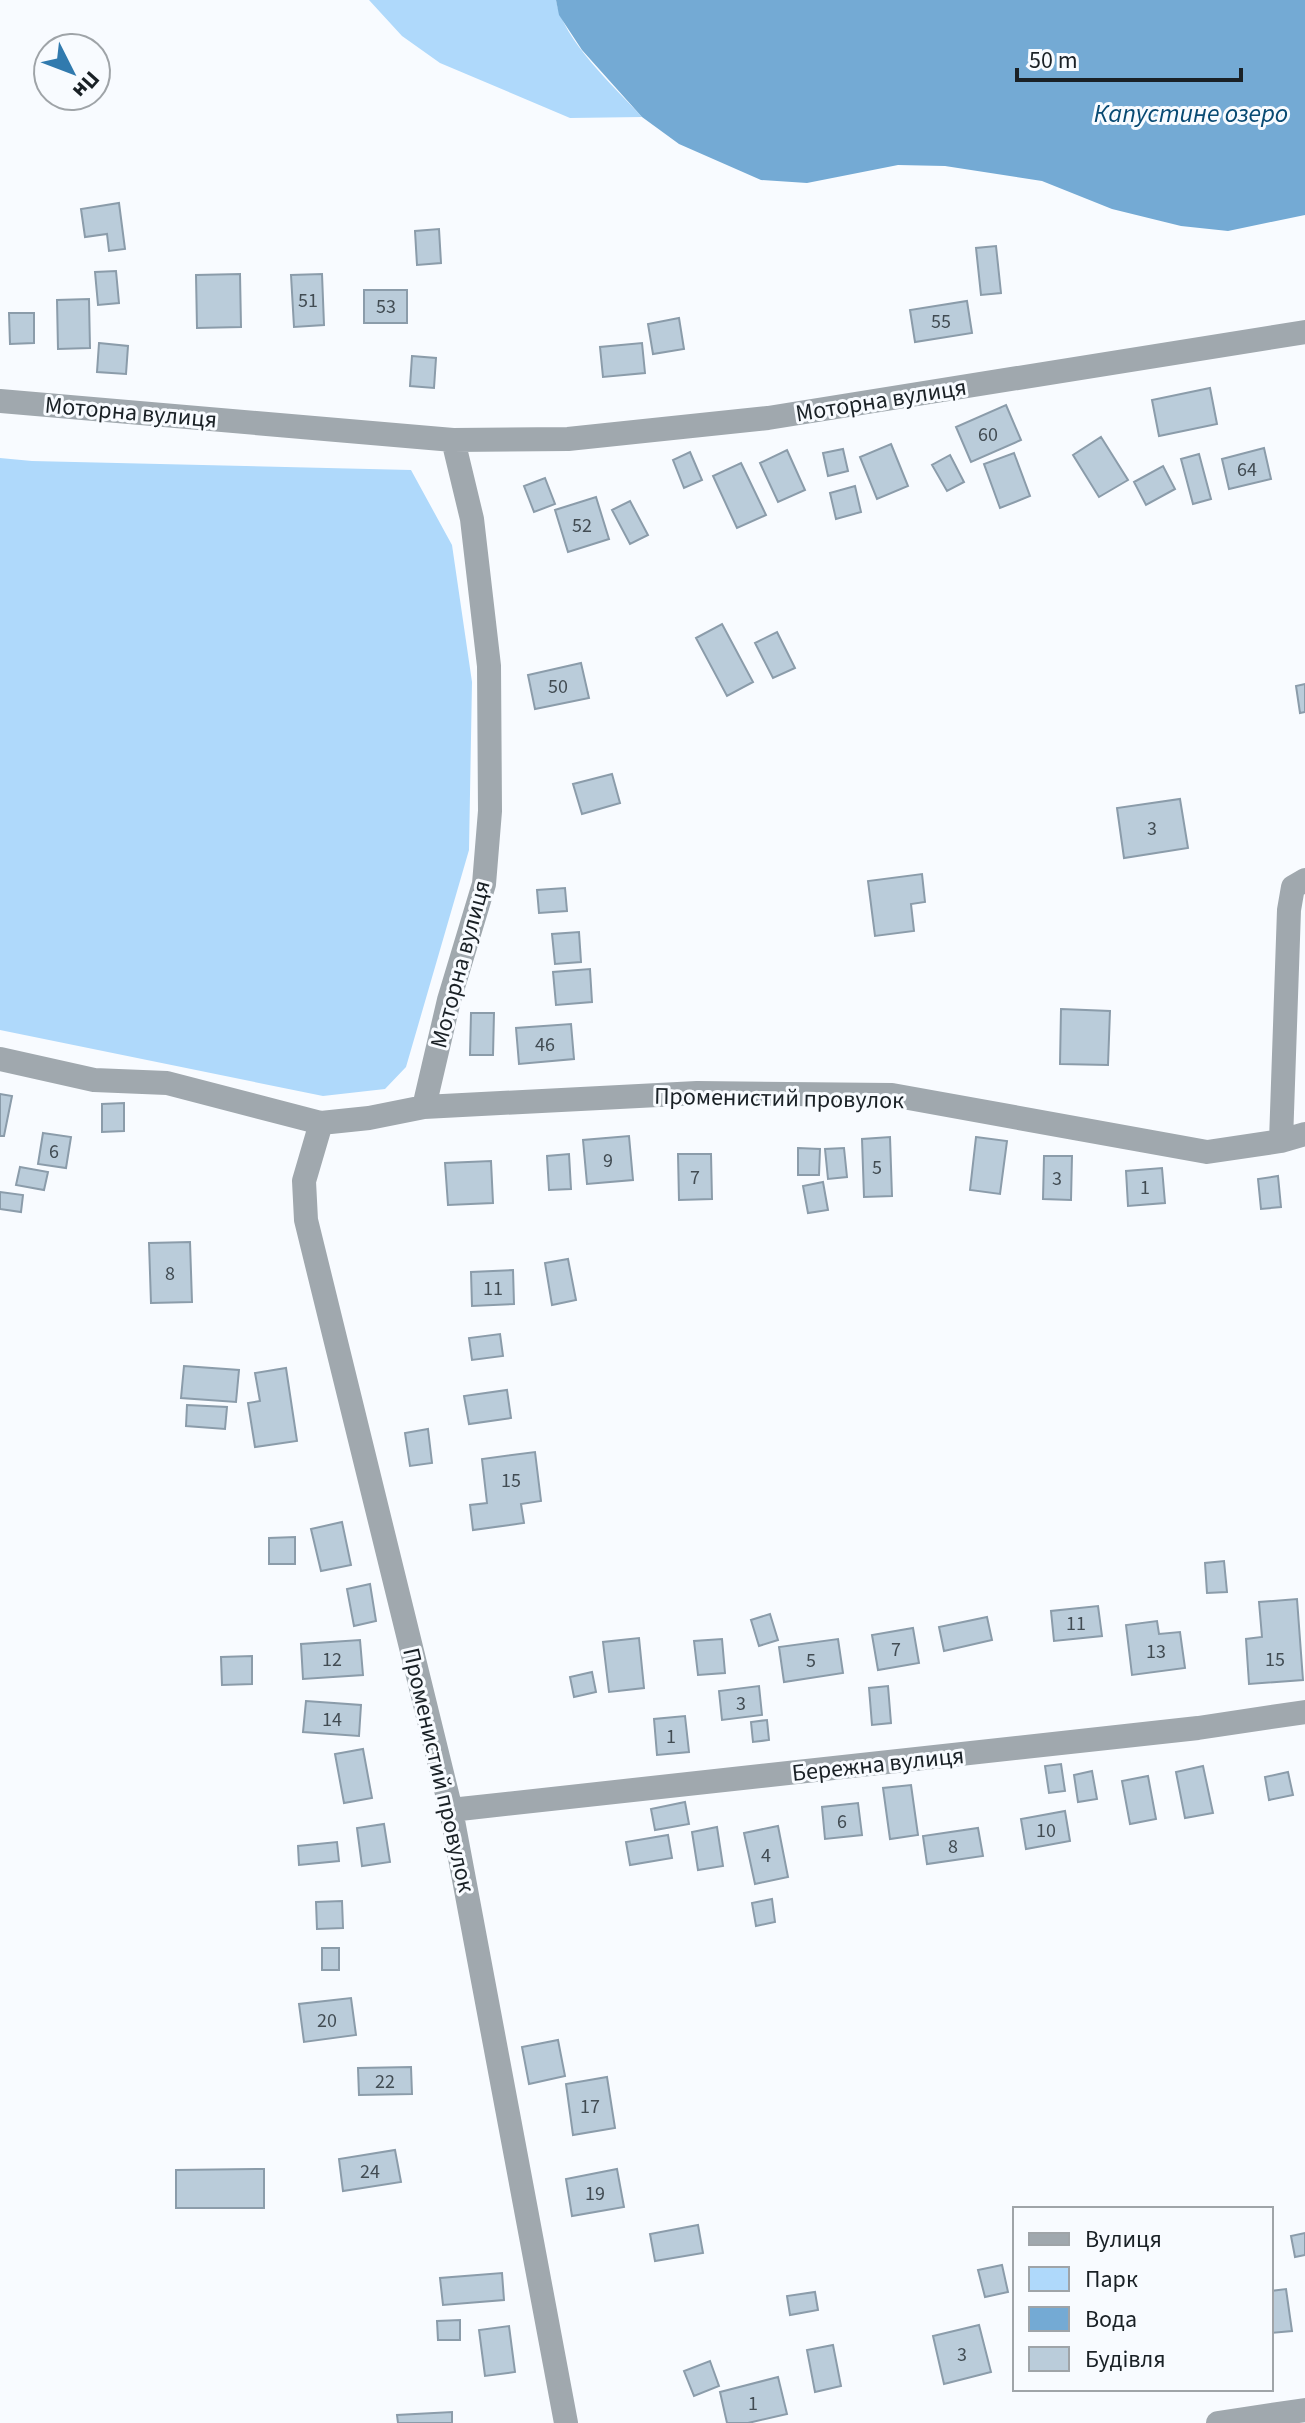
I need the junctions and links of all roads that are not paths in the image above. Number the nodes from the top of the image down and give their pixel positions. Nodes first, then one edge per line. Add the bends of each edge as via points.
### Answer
1 (1305, 332) edge
2 (0, 401) edge
3 (453, 440) junction
4 (1305, 880) edge
5 (0, 1059) edge
6 (424, 1107) junction
7 (321, 1123) junction
8 (1305, 1134) edge
9 (1281, 1141) junction
10 (1305, 1712) edge
11 (451, 1810) junction
12 (1305, 2410) edge
13 (566, 2423) edge
14 (1218, 2423) edge

1 - 3 street, Моторна вулиця via 768,418 568,439
2 - 3 street, Моторна вулиця
3 - 6 street, Моторна вулиця via 472,519 489,666 490,811 484,884
4 - 9 street via 1293,887 1289,910
5 - 7 street, Променистий провулок via 94,1080 167,1083
6 - 7 street, Променистий провулок
6 - 9 street, Променистий провулок via 697,1093 892,1095 1207,1152
7 - 11 street, Променистий провулок via 304,1181 306,1220
8 - 9 street, Променистий провулок
10 - 11 street, Бережна вулиця
11 - 13 street, Променистий провулок
12 - 14 street

